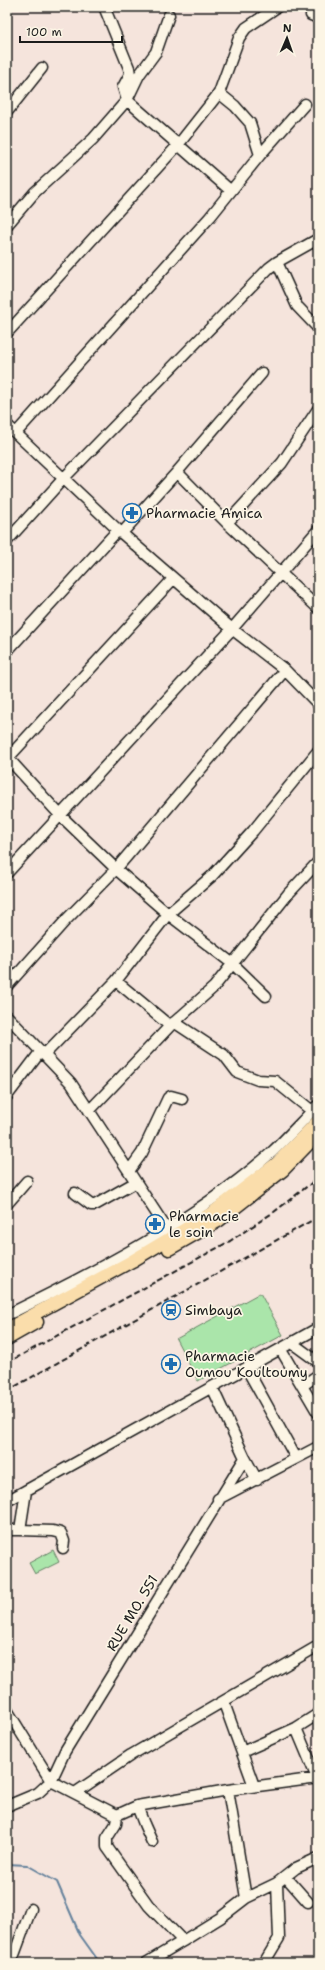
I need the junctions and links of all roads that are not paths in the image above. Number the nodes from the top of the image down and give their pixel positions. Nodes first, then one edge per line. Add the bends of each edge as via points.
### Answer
1 (277, 7) edge
2 (105, 9) dead end
3 (169, 15) dead end
4 (42, 68) dead end
5 (219, 93) junction
6 (127, 100) junction
7 (305, 104) dead end
8 (7, 112) edge
9 (178, 145) junction
10 (260, 155) junction
11 (231, 191) junction
12 (7, 225) edge
13 (318, 239) edge
14 (277, 262) junction
15 (318, 328) edge
16 (7, 332) edge
17 (262, 373) dead end
18 (318, 409) edge
19 (10, 429) edge
20 (177, 472) junction
21 (63, 479) junction
22 (227, 523) junction
23 (318, 530) edge
24 (120, 532) junction
25 (7, 541) edge
26 (280, 573) junction
27 (173, 579) junction
28 (318, 608) edge
29 (232, 629) junction
30 (7, 651) edge
31 (285, 670) junction
32 (318, 704) edge
33 (318, 751) edge
34 (7, 758) edge
35 (61, 816) junction
36 (318, 862) edge
37 (116, 869) junction
38 (7, 873) edge
39 (168, 914) junction
40 (233, 964) junction
41 (116, 981) junction
42 (7, 986) edge
43 (266, 996) dead end
44 (7, 1016) edge
45 (172, 1024) junction
46 (43, 1053) junction
47 (7, 1096) edge
48 (182, 1098) dead end
49 (89, 1111) junction
50 (316, 1112) edge
51 (318, 1134) edge
52 (129, 1171) junction
53 (27, 1181) dead end
54 (136, 1182) junction
55 (75, 1194) dead end
56 (7, 1204) edge
57 (170, 1233) junction
58 (49, 1300) junction
59 (7, 1315) edge
60 (318, 1328) edge
61 (7, 1329) edge
62 (7, 1339) edge
63 (292, 1344) junction
64 (280, 1350) junction
65 (318, 1362) edge
66 (247, 1369) junction
67 (318, 1375) edge
68 (302, 1386) junction
69 (212, 1388) junction
70 (318, 1414) edge
71 (318, 1446) edge
72 (245, 1458) junction
73 (296, 1458) junction
74 (257, 1480) junction
75 (26, 1491) junction
76 (218, 1499) junction
77 (7, 1501) edge
78 (7, 1530) edge
79 (20, 1530) junction
80 (63, 1548) dead end
81 (318, 1646) edge
82 (224, 1703) junction
83 (7, 1710) edge
84 (318, 1714) edge
85 (296, 1728) junction
86 (242, 1752) junction
87 (317, 1778) edge
88 (51, 1781) junction
89 (254, 1786) junction
90 (228, 1790) junction
91 (75, 1793) junction
92 (7, 1806) edge
93 (138, 1806) junction
94 (117, 1815) junction
95 (152, 1842) dead end
96 (318, 1858) edge
97 (286, 1877) junction
98 (277, 1883) junction
99 (246, 1898) junction
100 (308, 1902) dead end
101 (31, 1909) dead end
102 (184, 1941) junction
103 (12, 1962) edge
104 (146, 1963) edge
105 (264, 1963) edge

1 - 5 street via 246,28 239,38
2 - 6 street via 129,68 130,74 123,87
3 - 6 street via 156,52 139,75
4 - 8 street
5 - 9 street
5 - 10 street via 250,123
6 - 9 street
6 - 12 street via 93,139 35,192
7 - 10 street
9 - 11 street
9 - 16 street
10 - 11 street
11 - 19 street via 210,217
13 - 14 street
14 - 15 street via 297,306
14 - 21 street
17 - 20 street
18 - 22 street via 282,463
19 - 21 street
20 - 22 street
20 - 24 street
21 - 24 street
21 - 25 street
22 - 26 street
23 - 26 street
24 - 27 street
24 - 30 street
26 - 28 street
26 - 29 street
27 - 29 street
27 - 34 street
29 - 31 street
29 - 35 street
31 - 32 street
31 - 37 street
33 - 39 street via 212,876
34 - 35 street
35 - 37 street
35 - 38 street
36 - 40 street via 288,894
37 - 39 street
37 - 42 street
39 - 40 street
39 - 41 street
40 - 43 street
40 - 45 street via 214,987
41 - 45 street
41 - 46 street
44 - 46 street
45 - 49 street
45 - 50 street via 224,1055 237,1072 258,1080 275,1082
46 - 47 street
46 - 49 street via 71,1083
48 - 52 street via 168,1098 142,1153
49 - 52 street
50 - 57 main road via 277,1163 212,1213
51 - 62 main road via 283,1170 218,1221
52 - 54 street
53 - 56 street
54 - 55 street via 95,1205
54 - 57 street
57 - 58 main road
58 - 59 street
58 - 61 main road
60 - 63 street
63 - 64 street
63 - 65 street
64 - 66 street
64 - 68 street
66 - 69 street
66 - 73 street
67 - 68 street
68 - 70 street
69 - 72 street
69 - 75 street
71 - 73 street
72 - 74 street
72 - 76 street, RUE MO. 551
73 - 74 street
74 - 76 street
75 - 77 street
75 - 79 street
76 - 88 street, RUE MO. 551 via 65,1751
78 - 79 street
79 - 80 street via 62,1533
81 - 82 street
82 - 86 street
82 - 91 street via 131,1755
83 - 88 street
84 - 85 street
85 - 86 street
85 - 87 street
86 - 89 street
87 - 89 street
88 - 91 street
88 - 92 street via 38,1793
89 - 90 street
90 - 93 street
90 - 99 street
91 - 94 street
93 - 94 street
93 - 95 street
94 - 102 street via 116,1824 107,1838 107,1847 149,1906
96 - 97 street via 296,1868
97 - 98 street
97 - 100 street
98 - 99 street
98 - 105 street via 279,1938
99 - 102 street
101 - 103 street
102 - 104 street

